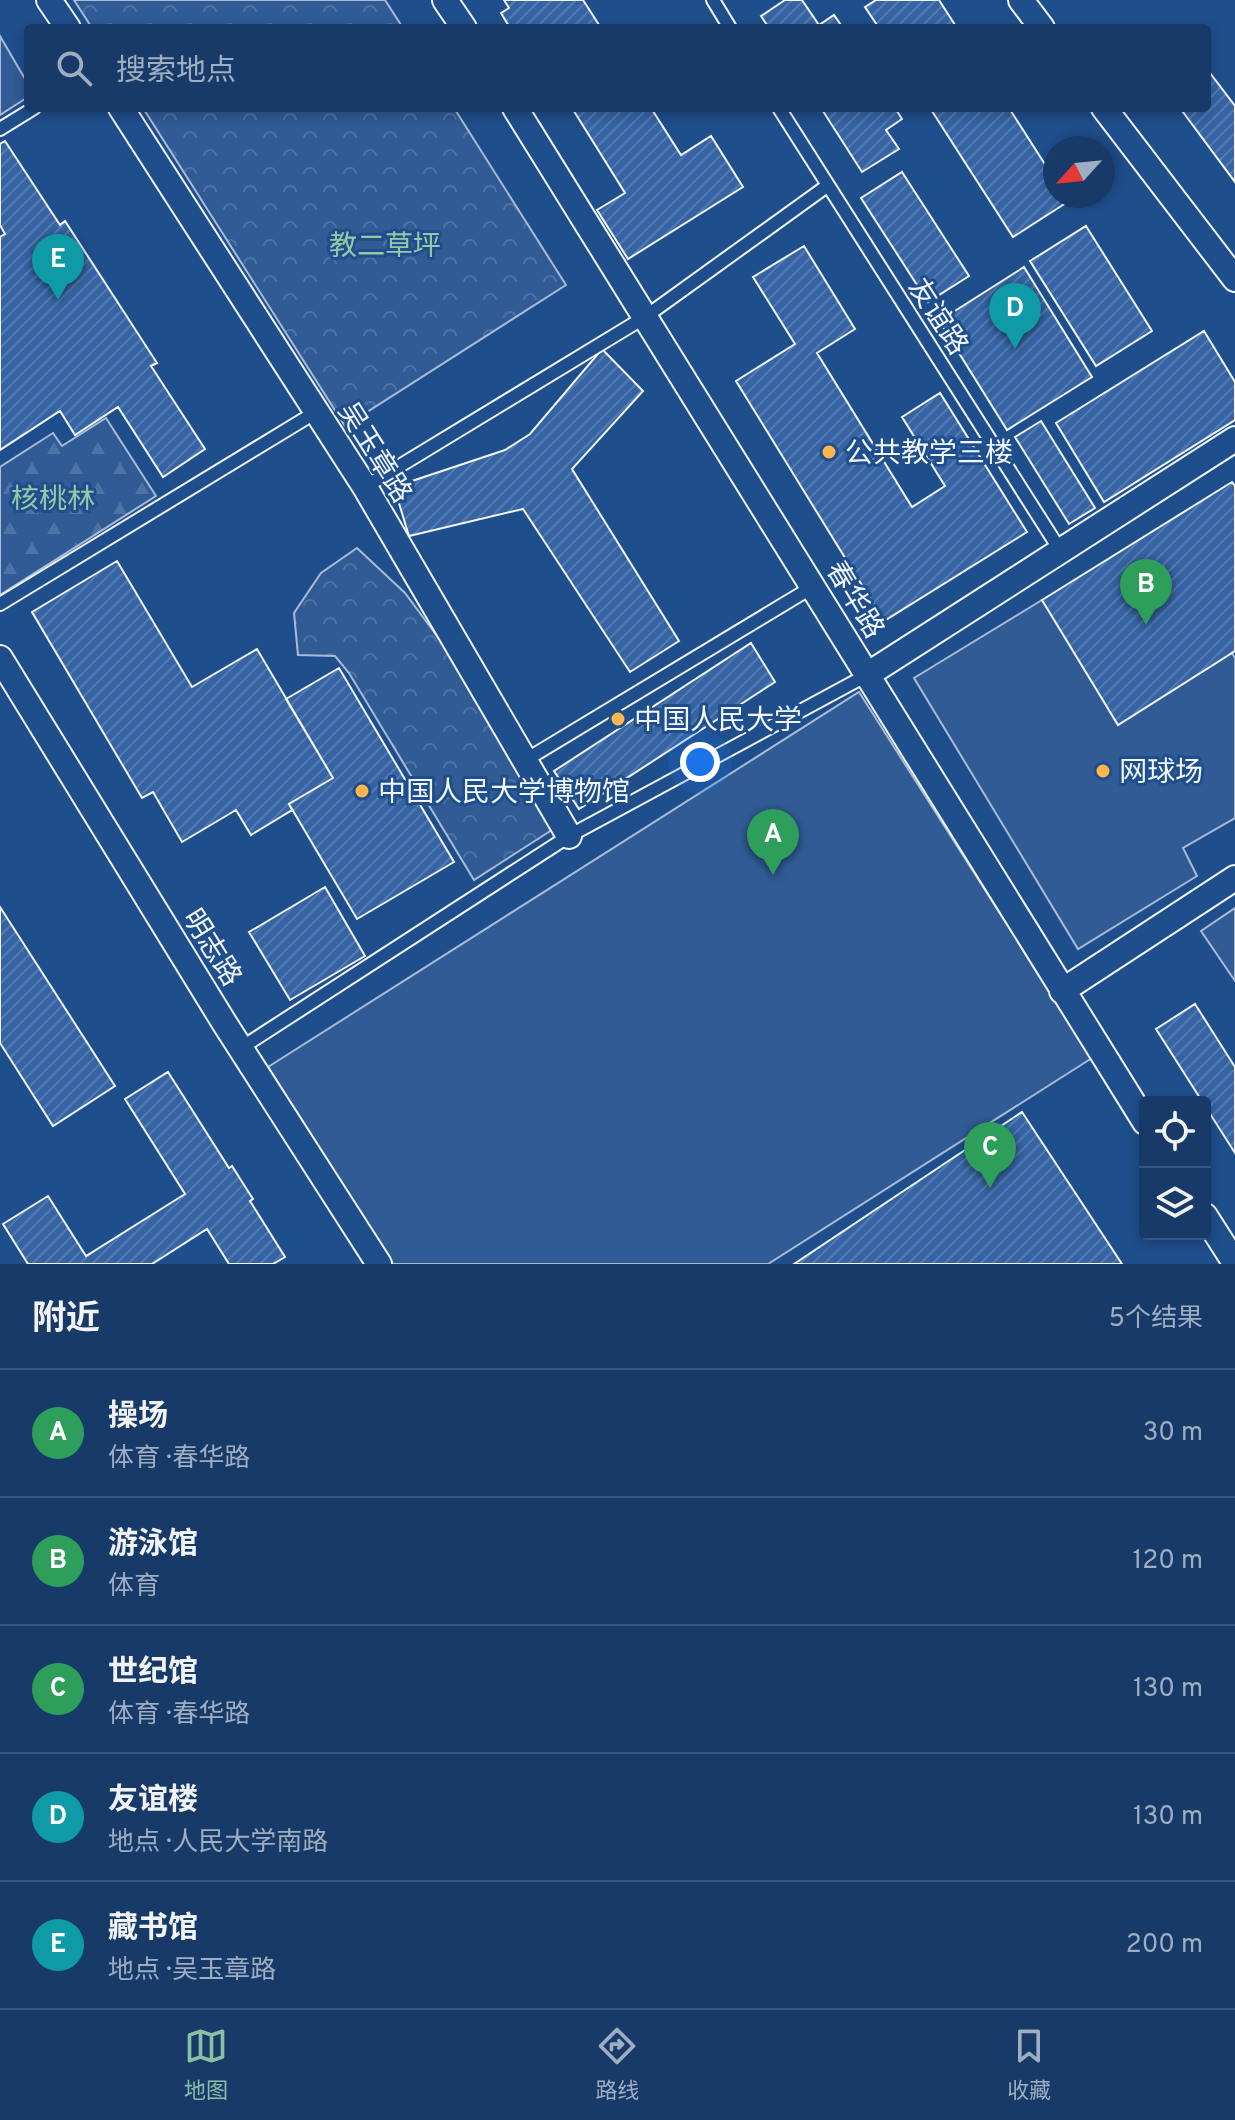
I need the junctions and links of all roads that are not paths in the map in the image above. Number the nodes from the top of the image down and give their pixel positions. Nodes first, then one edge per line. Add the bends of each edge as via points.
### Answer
1 (49, 0) edge
2 (445, 0) edge
3 (713, 0) edge
4 (1021, 0) edge
5 (65, 24) edge
6 (461, 24) edge
7 (728, 24) edge
8 (1039, 24) edge
9 (28, 112) edge
10 (124, 112) edge
11 (517, 112) edge
12 (781, 112) edge
13 (1107, 112) edge
14 (0, 129) edge
15 (827, 186) junction
16 (1235, 279) edge
17 (645, 317) junction
18 (316, 412) junction
19 (1235, 439) edge
20 (365, 487) junction
21 (1060, 550) junction
22 (814, 586) junction
23 (0, 604) edge
24 (0, 658) edge
25 (867, 675) junction
26 (524, 761) junction
27 (569, 836) junction
28 (1235, 878) edge
29 (1062, 991) junction
30 (241, 1048) junction
31 (1139, 1113) edge
32 (1211, 1225) edge
33 (1235, 1263) edge
34 (379, 1264) edge

1 - 5 street
2 - 6 street
3 - 7 lane
4 - 8 street
9 - 14 lane
10 - 18 street, 吴玉章路
11 - 17 street, 春华路
12 - 15 lane, 友谊路
13 - 16 street
15 - 17 lane
15 - 21 lane, 友谊路
17 - 20 lane
17 - 22 street, 春华路
18 - 20 street, 吴玉章路
18 - 23 lane
19 - 21 street
20 - 26 street, 吴玉章路
21 - 25 street
22 - 25 street, 春华路
22 - 26 lane
24 - 30 street, 明志路
25 - 27 lane
25 - 29 street, 春华路
26 - 27 street, 吴玉章路
27 - 30 lane
28 - 29 street
29 - 31 street, 春华路
30 - 34 street, 明志路
32 - 33 street

